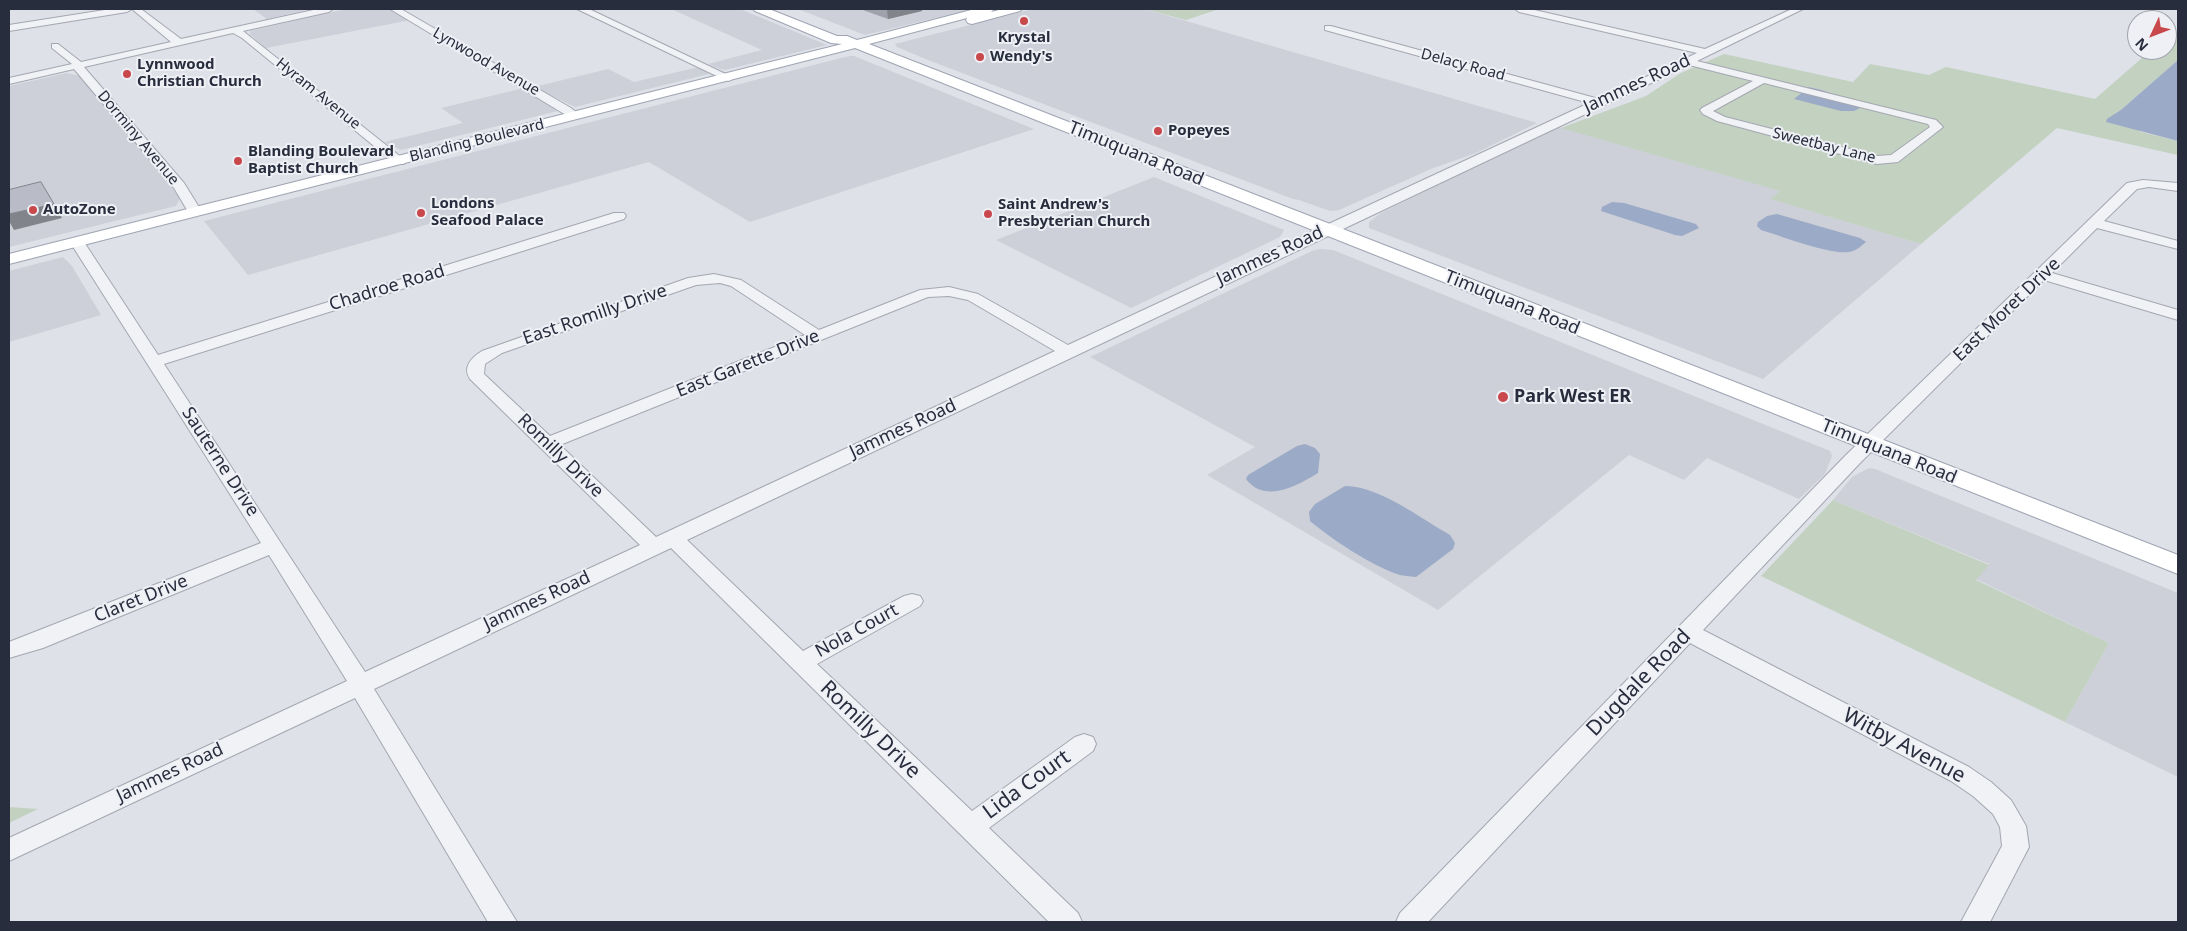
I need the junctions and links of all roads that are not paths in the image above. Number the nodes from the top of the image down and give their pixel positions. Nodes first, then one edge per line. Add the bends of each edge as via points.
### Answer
1 (127, 9) edge
2 (136, 9) edge
3 (329, 9) edge
4 (395, 9) edge
5 (582, 9) edge
6 (759, 9) edge
7 (779, 9) edge
8 (988, 9) edge
9 (1016, 9) edge
10 (1519, 9) edge
11 (1568, 9) edge
12 (1798, 9) edge
13 (1549, 16) junction
14 (1345, 22) dead end
15 (9, 28) edge
16 (234, 30) junction
17 (852, 42) junction
18 (179, 43) junction
19 (55, 46) dead end
20 (1705, 52) junction
21 (1686, 61) junction
22 (78, 67) junction
23 (728, 78) junction
24 (1762, 80) junction
25 (9, 81) edge
26 (1598, 102) junction
27 (575, 116) junction
28 (400, 160) junction
29 (2178, 188) edge
30 (195, 212) junction
31 (619, 216) dead end
32 (2096, 223) junction
33 (1327, 230) junction
34 (77, 242) junction
35 (2178, 245) edge
36 (9, 259) edge
37 (2043, 275) junction
38 (2178, 315) edge
39 (817, 336) junction
40 (1068, 352) junction
41 (155, 361) junction
42 (476, 363) joint
43 (547, 444) junction
44 (1869, 444) junction
45 (663, 542) junction
46 (273, 546) junction
47 (2178, 565) edge
48 (912, 600) dead end
49 (1688, 632) junction
50 (9, 650) edge
51 (801, 662) junction
52 (360, 684) junction
53 (1084, 744) dead end
54 (970, 826) junction
55 (9, 850) edge
56 (503, 922) edge
57 (1068, 922) edge
58 (1410, 922) edge
59 (1976, 922) edge

1 - 15 street
2 - 18 street
3 - 16 street
4 - 27 street, Lynwood Avenue
5 - 23 street
6 - 17 main road, Timuquana Road via 835,40
7 - 17 main road, Timuquana Road via 850,37
8 - 17 main road, Blanding Boulevard
9 - 17 main road, Blanding Boulevard via 910,36
10 - 13 street
11 - 13 street
12 - 20 street, Jammes Road
13 - 20 street
14 - 26 street, Delacy Road via 1323,28
16 - 18 street
16 - 28 street, Hyram Avenue
17 - 23 main road, Blanding Boulevard
17 - 33 main road, Timuquana Road
18 - 22 street
19 - 22 street via 78,63
20 - 21 street, Jammes Road
21 - 24 street, Sweetbay Lane
21 - 26 street, Jammes Road
22 - 25 street
22 - 30 street, Dorminy Avenue via 179,186
23 - 27 main road, Blanding Boulevard
24 - 24 street, Sweetbay Lane via 1932,122 1937,126 1894,159 1884,160 1730,122 1707,112
26 - 33 street, Jammes Road
27 - 28 main road, Blanding Boulevard
28 - 30 main road, Blanding Boulevard
29 - 32 street, East Moret Drive via 2148,184 2132,186
30 - 34 main road, Blanding Boulevard
31 - 41 street, Chadroe Road
32 - 35 street
32 - 37 street, East Moret Drive
33 - 40 street, Jammes Road
33 - 44 main road, Timuquana Road
34 - 36 main road, Blanding Boulevard
34 - 41 street, Sauterne Drive
37 - 38 street
37 - 44 street, East Moret Drive
39 - 40 street, East Garette Drive via 925,293 951,290 973,297
39 - 42 street, East Romilly Drive via 736,283 717,278 693,281 505,347
39 - 43 street, East Garette Drive
40 - 45 street, Jammes Road
41 - 46 street, Sauterne Drive
42 - 43 street, Romilly Drive via 476,375
43 - 45 street, Romilly Drive
44 - 47 main road, Timuquana Road
44 - 49 street, Dugdale Road
45 - 51 street, Romilly Drive
45 - 52 street, Jammes Road
46 - 50 street, Claret Drive
46 - 52 street, Sauterne Drive
48 - 51 street, Nola Court
49 - 58 street, Dugdale Road
49 - 59 street, Witby Avenue via 1960,774 2002,806 2013,826 2016,847
51 - 54 street, Romilly Drive
52 - 55 street, Jammes Road
52 - 56 street, Sauterne Drive
53 - 54 street, Lida Court
54 - 57 street, Romilly Drive

